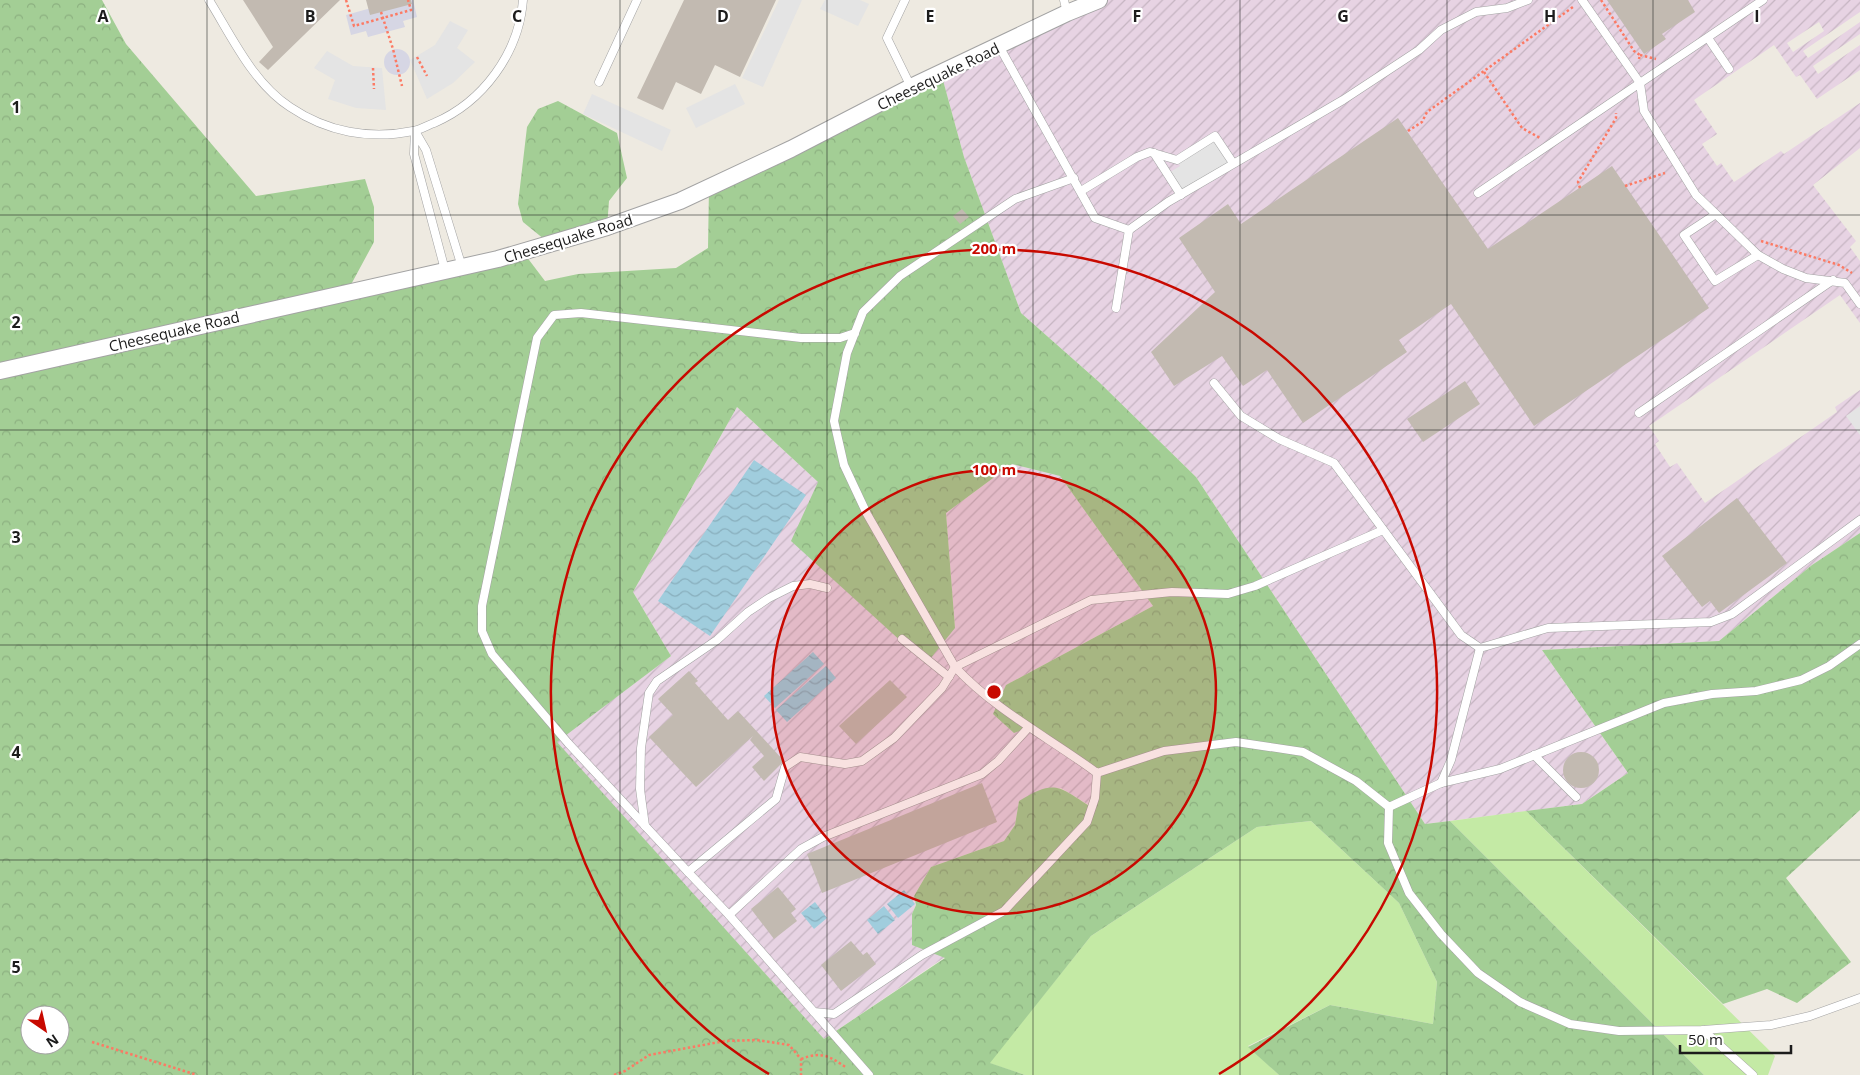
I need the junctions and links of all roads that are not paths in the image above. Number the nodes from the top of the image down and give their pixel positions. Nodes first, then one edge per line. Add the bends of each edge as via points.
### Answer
1 (208, 0) edge
2 (523, 0) edge
3 (636, 0) edge
4 (905, 0) edge
5 (1099, 0) edge
6 (1528, 0) edge
7 (1582, 0) edge
8 (1763, 0) edge
9 (1066, 6) edge
10 (1708, 38) junction
11 (999, 46) junction
12 (1729, 69) dead end
13 (599, 82) dead end
14 (1640, 83) junction
15 (911, 87) junction
16 (415, 131) junction
17 (1154, 154) junction
18 (1233, 163) junction
19 (434, 174) junction
20 (419, 177) junction
21 (1074, 178) junction
22 (1081, 191) junction
23 (1478, 193) dead end
24 (1181, 195) junction
25 (1716, 214) junction
26 (1129, 230) junction
27 (1758, 255) junction
28 (462, 267) junction
29 (445, 270) junction
30 (1833, 280) junction
31 (1860, 304) edge
32 (1116, 308) dead end
33 (855, 333) junction
34 (0, 371) edge
35 (1214, 384) dead end
36 (1638, 414) dead end
37 (1860, 520) edge
38 (1383, 530) junction
39 (827, 588) dead end
40 (902, 639) dead end
41 (1860, 644) edge
42 (1480, 648) junction
43 (956, 667) junction
44 (949, 677) junction
45 (1028, 728) junction
46 (1534, 755) junction
47 (1097, 773) junction
48 (1441, 783) junction
49 (1576, 797) dead end
50 (1389, 807) junction
51 (645, 826) junction
52 (688, 872) junction
53 (729, 915) junction
54 (1860, 998) edge
55 (814, 1012) junction
56 (1703, 1030) junction
57 (869, 1075) edge
58 (1753, 1075) edge

1 - 16 lane via 256,74 278,99 292,108 328,127 344,131 364,134
2 - 16 lane via 517,32 500,66 480,92 442,119
3 - 13 lane
4 - 15 lane via 887,38
5 - 9 street, Cheesequake Road
6 - 18 lane via 1507,8 1476,12 1441,30 1419,50 1343,100
7 - 14 lane
8 - 10 lane
9 - 11 street, Cheesequake Road
10 - 12 lane
10 - 14 lane
11 - 15 street, Cheesequake Road
11 - 21 lane
14 - 23 lane
14 - 25 lane via 1644,111 1696,195
15 - 28 street, Cheesequake Road via 680,201 607,227
16 - 19 lane
16 - 20 lane via 414,154
17 - 18 lane via 1177,160 1214,136
17 - 22 lane via 1150,152 1137,157
17 - 24 lane
18 - 24 lane
19 - 20 lane
19 - 28 lane
20 - 29 lane
21 - 22 lane
21 - 33 lane via 1015,199 900,276 863,312
22 - 26 lane via 1095,218
24 - 26 lane
25 - 27 lane
25 - 27 lane via 1684,235 1715,281
26 - 32 lane
27 - 30 lane via 1806,278
28 - 29 street, Cheesequake Road
29 - 34 street, Cheesequake Road
30 - 31 lane via 1845,283
30 - 36 lane
33 - 43 lane via 847,353 834,421 844,465 867,514
33 - 51 lane via 840,338 801,338 581,313 554,315 537,338 482,606 482,631 492,654
35 - 38 lane via 1241,416 1278,440 1334,463
37 - 42 lane via 1732,614 1711,622 1548,628
38 - 42 lane via 1461,635
38 - 43 lane via 1255,586 1228,594 1172,592 1091,600
39 - 51 lane via 810,584 793,586 769,598 717,640 657,681 649,693 641,748 640,789
40 - 44 lane
41 - 46 lane via 1829,666 1801,680 1756,691 1712,694 1664,703
42 - 48 lane via 1451,760
43 - 44 lane
43 - 45 lane via 969,682
44 - 52 lane via 894,738 862,761 845,764 800,757 785,767 776,799
45 - 47 lane
45 - 53 lane via 982,774 800,849
46 - 48 lane via 1500,769
46 - 49 lane
47 - 50 lane via 1164,751 1236,742 1303,752 1356,781
47 - 55 lane via 1095,798 1087,822 1004,910 922,955 834,1014
48 - 50 lane
50 - 56 lane via 1388,842 1409,893 1441,934 1478,973 1520,1002 1570,1024 1618,1031
51 - 52 lane
52 - 53 lane
53 - 55 lane
54 - 56 lane via 1810,1016 1771,1025
55 - 57 lane
56 - 58 lane

